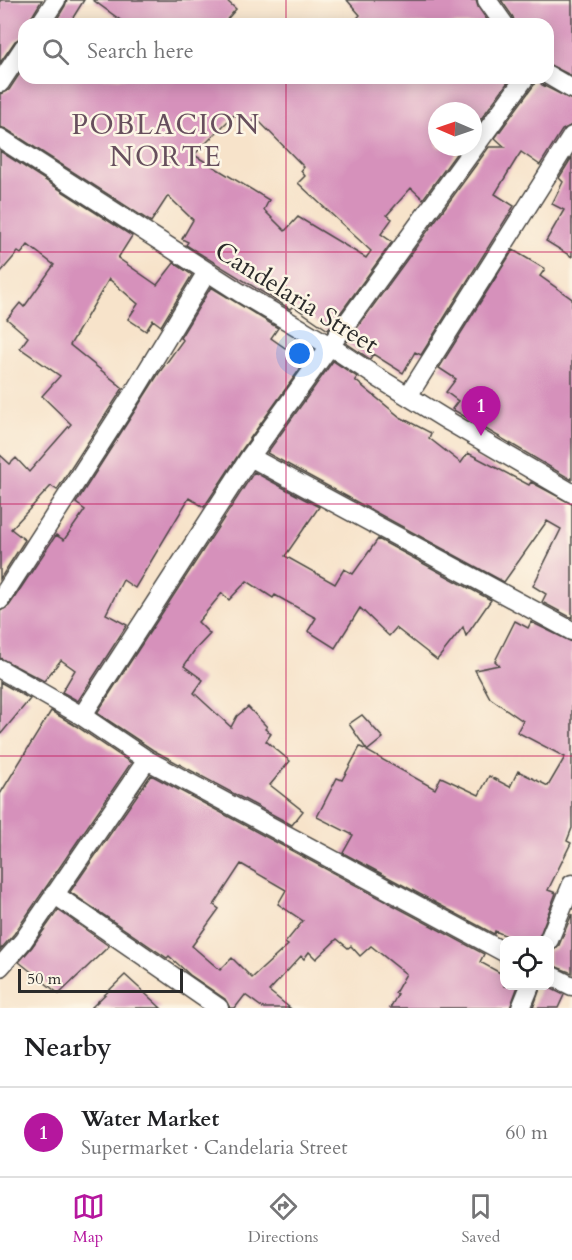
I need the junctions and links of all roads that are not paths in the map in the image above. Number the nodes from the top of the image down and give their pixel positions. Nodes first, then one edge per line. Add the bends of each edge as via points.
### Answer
1 (56, 0) edge
2 (487, 0) edge
3 (44, 18) edge
4 (500, 18) edge
5 (18, 56) edge
6 (554, 78) edge
7 (0, 83) edge
8 (521, 84) edge
9 (572, 89) edge
10 (572, 136) edge
11 (0, 139) edge
12 (207, 272) junction
13 (330, 346) junction
14 (408, 396) junction
15 (250, 457) junction
16 (572, 493) edge
17 (0, 600) edge
18 (572, 631) edge
19 (0, 669) edge
20 (82, 716) junction
21 (147, 760) junction
22 (572, 884) edge
23 (54, 894) junction
24 (551, 936) edge
25 (500, 950) edge
26 (0, 967) edge
27 (554, 977) edge
28 (572, 986) edge
29 (528, 990) edge
30 (219, 1008) edge
31 (521, 1008) edge

1 - 3 street
2 - 4 street
5 - 7 street
6 - 9 street
8 - 13 street
10 - 14 street
11 - 12 street, Candelaria Street
12 - 13 street, Candelaria Street
12 - 17 street
13 - 14 street, Candelaria Street
13 - 15 street
14 - 16 street, Candelaria Street
15 - 18 street
15 - 20 street
19 - 20 street
20 - 21 street
21 - 23 street
21 - 25 street
22 - 24 street
23 - 26 street
23 - 30 street
27 - 28 street
29 - 31 street

